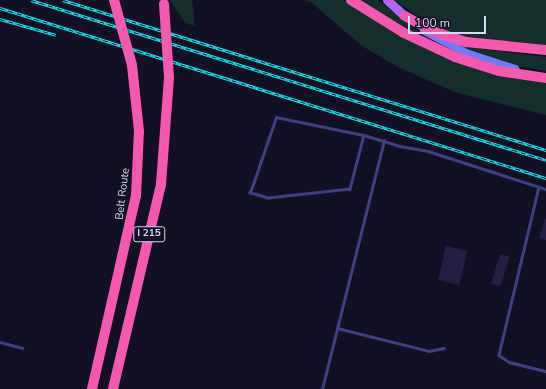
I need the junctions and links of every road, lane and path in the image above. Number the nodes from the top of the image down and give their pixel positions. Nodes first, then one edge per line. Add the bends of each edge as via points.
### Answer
1 (114, 0) edge
2 (351, 0) edge
3 (387, 0) edge
4 (164, 2) edge
5 (405, 16) junction
6 (546, 50) edge
7 (546, 75) edge
8 (546, 78) edge
9 (364, 135) junction
10 (384, 141) junction
11 (539, 187) junction
12 (546, 189) edge
13 (337, 328) junction
14 (0, 342) edge
15 (22, 348) dead end
16 (444, 348) dead end
17 (546, 371) edge
18 (92, 389) edge
19 (113, 389) edge
20 (322, 389) edge

1 - 18 highway, Belt Route / I 215, bridge via 132,65 139,131 136,196
2 - 8 highway via 404,33 456,57 499,71
3 - 5 main road
4 - 19 highway, I 215, bridge via 169,76 167,132 159,193
5 - 6 highway via 432,31 466,42
5 - 7 main road via 425,32 466,53 510,68
9 - 9 lane via 350,189 268,198 250,193 276,117
9 - 10 lane
10 - 11 lane via 443,155
10 - 13 lane
11 - 12 lane
11 - 17 lane via 499,355 510,362
13 - 16 lane via 429,351
13 - 20 lane
14 - 15 lane

